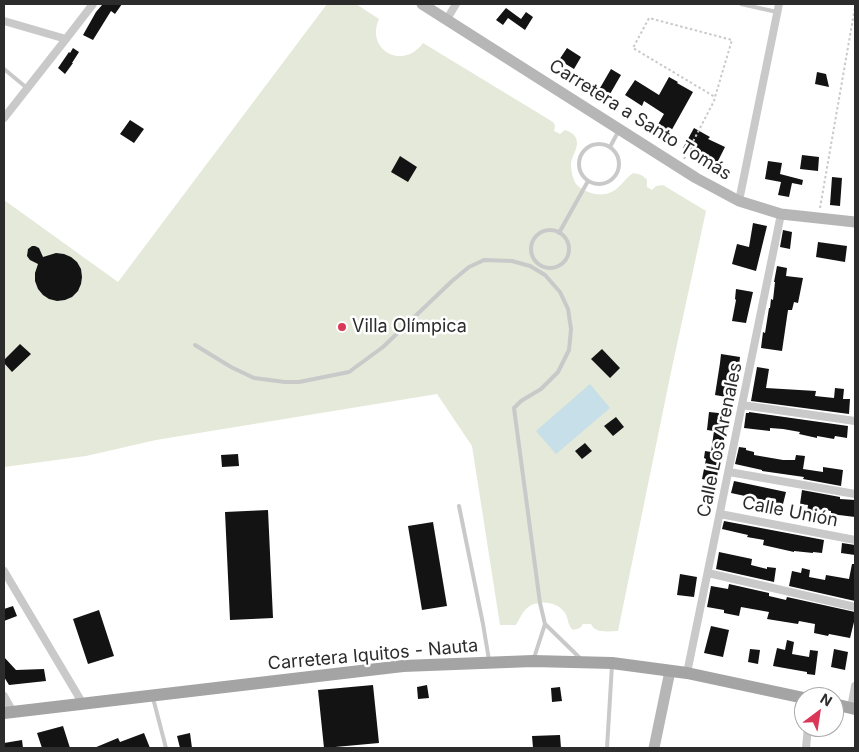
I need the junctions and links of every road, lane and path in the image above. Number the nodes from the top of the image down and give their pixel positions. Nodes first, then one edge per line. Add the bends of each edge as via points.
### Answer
1 (93, 4) edge
2 (422, 4) edge
3 (456, 4) edge
4 (740, 4) edge
5 (779, 4) edge
6 (855, 8) edge
7 (777, 12) junction
8 (447, 19) junction
9 (4, 21) edge
10 (66, 39) junction
11 (4, 70) edge
12 (28, 89) junction
13 (715, 98) junction
14 (4, 118) edge
15 (620, 130) junction
16 (610, 147) junction
17 (680, 168) junction
18 (588, 182) junction
19 (739, 201) junction
20 (782, 214) junction
21 (818, 218) junction
22 (855, 222) edge
23 (559, 232) junction
24 (540, 265) junction
25 (537, 270) junction
26 (195, 345) dead end
27 (742, 405) junction
28 (855, 421) edge
29 (729, 472) junction
30 (855, 494) edge
31 (459, 506) dead end
32 (720, 514) junction
33 (855, 540) edge
34 (4, 570) edge
35 (708, 573) junction
36 (855, 607) edge
37 (545, 624) junction
38 (533, 661) junction
39 (489, 662) junction
40 (585, 662) junction
41 (612, 663) junction
42 (670, 671) junction
43 (688, 673) junction
44 (855, 686) edge
45 (4, 696) edge
46 (152, 696) junction
47 (794, 696) edge
48 (83, 704) junction
49 (853, 709) edge
50 (8, 713) edge
51 (166, 748) edge
52 (607, 748) edge
53 (654, 748) edge

1 - 10 street
2 - 8 street, Carretera a Santo Tomás
3 - 8 street
4 - 7 lane
5 - 7 street
6 - 21 path
7 - 19 street
8 - 15 street, Carretera a Santo Tomás
9 - 10 street
10 - 12 street
11 - 12 lane
12 - 14 street
13 - 13 path via 732,40 649,18 633,48
13 - 17 path
15 - 16 lane
15 - 17 street, Carretera a Santo Tomás
16 - 18 lane via 619,160 616,175 604,184
16 - 18 lane via 594,144 582,153 579,169
17 - 19 street, Carretera a Santo Tomás
18 - 23 lane
19 - 20 street, Carretera a Santo Tomás
20 - 21 street, Carretera a Santo Tomás
20 - 27 street, Calle Los Arenales
21 - 22 street, Carretera a Santo Tomás
23 - 24 lane via 545,231 533,240 532,254
23 - 24 lane via 568,244 566,258 560,266 545,268
24 - 25 lane
25 - 26 lane via 512,261 484,260 468,267 383,347 349,372 299,382 254,378
25 - 37 lane via 560,292 568,309 571,329 569,350 558,372 541,390 514,408
27 - 28 street
27 - 29 street, Calle Los Arenales
29 - 30 street
29 - 32 street, Calle Los Arenales
31 - 39 lane
32 - 33 street, Calle Unión
32 - 35 street, Calle Los Arenales
34 - 48 street
35 - 36 street
35 - 43 street, Calle Los Arenales
37 - 38 lane
37 - 40 lane
38 - 39 main road, Carretera Iquitos - Nauta
38 - 40 main road, Carretera Iquitos - Nauta
39 - 46 main road, Carretera Iquitos - Nauta via 403,666
40 - 41 main road, Carretera Iquitos - Nauta
41 - 42 main road, Carretera Iquitos - Nauta
41 - 52 lane
42 - 43 main road, Carretera Iquitos - Nauta
42 - 53 street
43 - 47 main road, Carretera Iquitos - Nauta
44 - 49 street
45 - 50 street
46 - 48 main road, Carretera Iquitos - Nauta
46 - 51 lane
48 - 50 main road, Carretera Iquitos - Nauta

